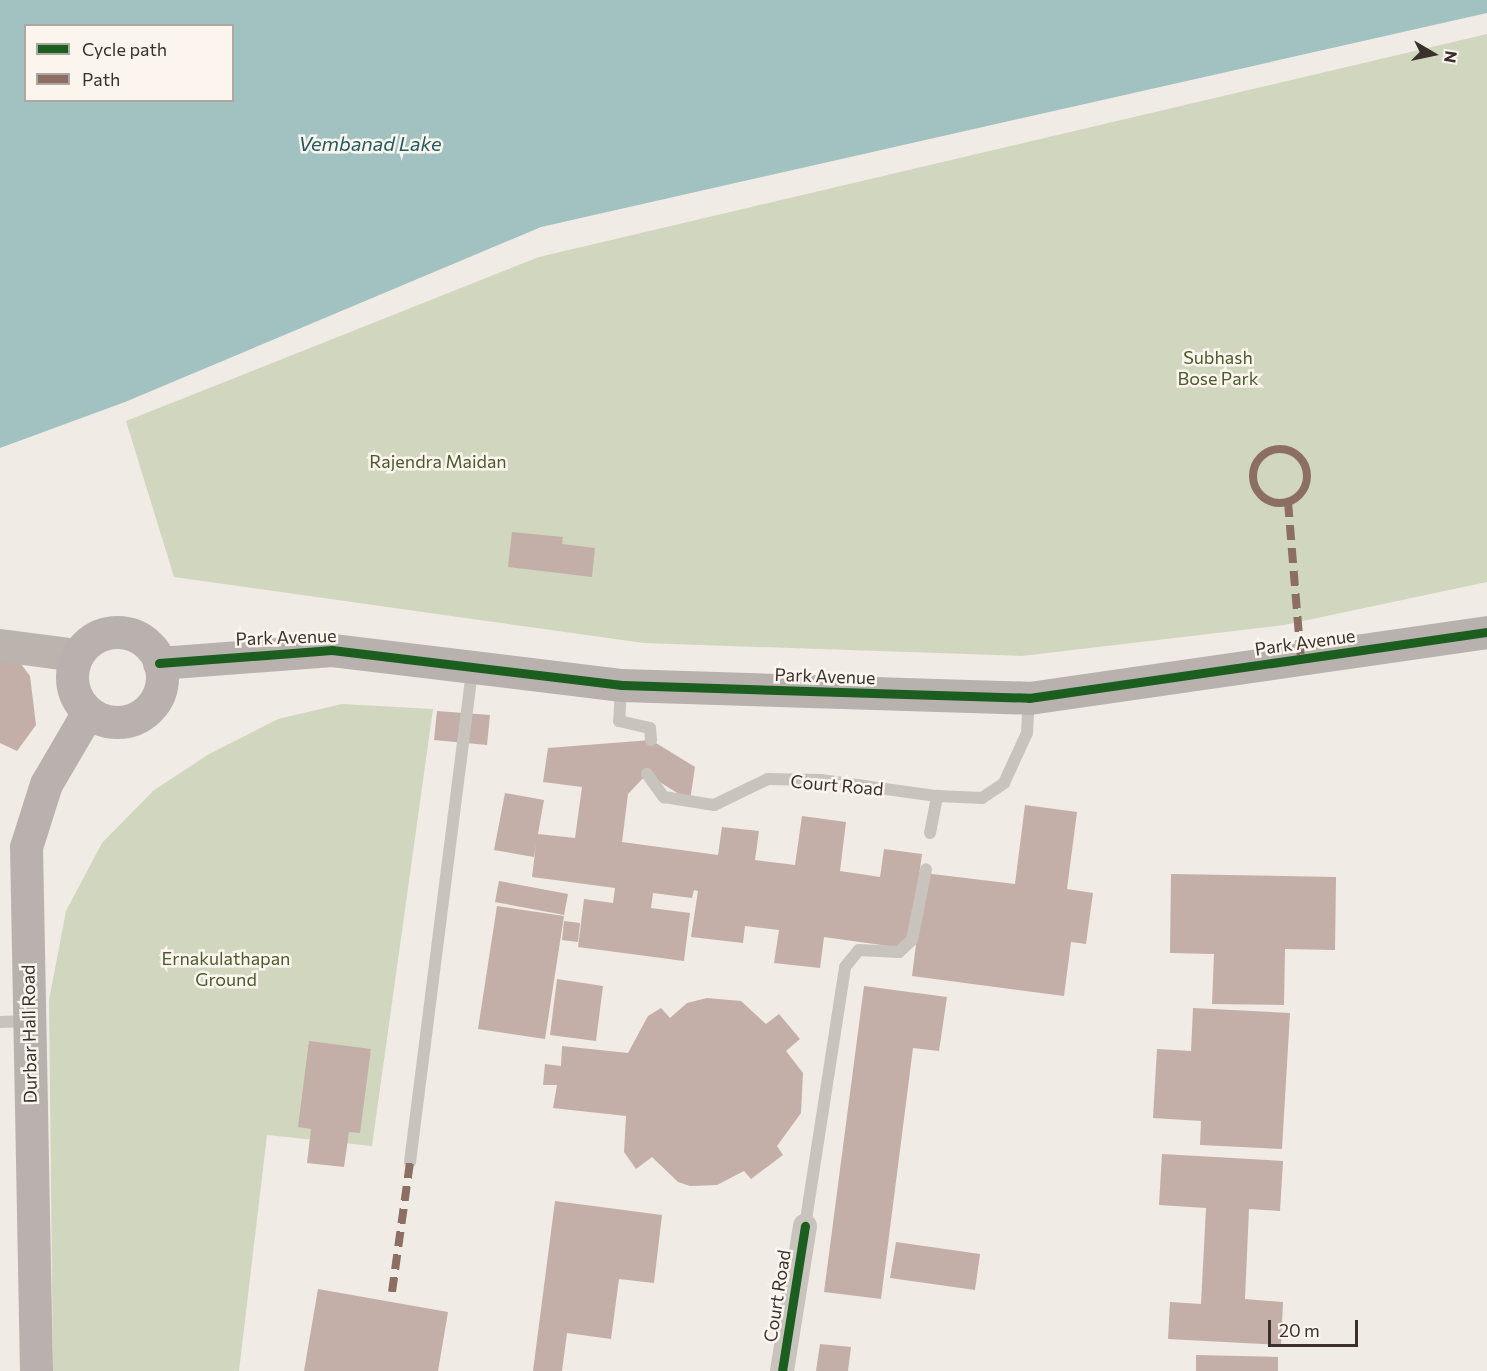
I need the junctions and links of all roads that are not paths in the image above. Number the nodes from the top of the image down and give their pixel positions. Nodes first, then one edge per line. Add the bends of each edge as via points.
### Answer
1 (1487, 632) edge
2 (0, 645) edge
3 (77, 656) junction
4 (159, 663) junction
5 (472, 668) junction
6 (622, 685) junction
7 (1029, 698) junction
8 (88, 712) junction
9 (651, 740) dead end
10 (646, 774) dead end
11 (937, 796) junction
12 (930, 833) dead end
13 (926, 869) dead end
14 (15, 1021) edge
15 (410, 1162) dead end
16 (805, 1226) joint
17 (36, 1371) edge
18 (782, 1371) edge

1 - 7 main road, Park Avenue
2 - 3 main road
3 - 4 main road via 99,635 128,633 153,650
3 - 8 main road via 73,686
4 - 5 main road, Park Avenue via 333,650
4 - 8 main road via 159,692 142,714 115,722
5 - 6 main road, Park Avenue
5 - 15 lane
6 - 7 main road, Park Avenue
6 - 9 lane via 619,721 650,728
7 - 11 lane, Court Road via 1027,734 1004,783 982,798
8 - 14 main road, Durbar Hall Road via 46,784 26,847
10 - 11 lane, Court Road via 664,797 714,805 768,779 821,780
11 - 12 lane
13 - 16 lane, Court Road via 912,940 899,952 859,950 845,967
14 - 17 main road, Durbar Hall Road
16 - 18 street, Court Road

